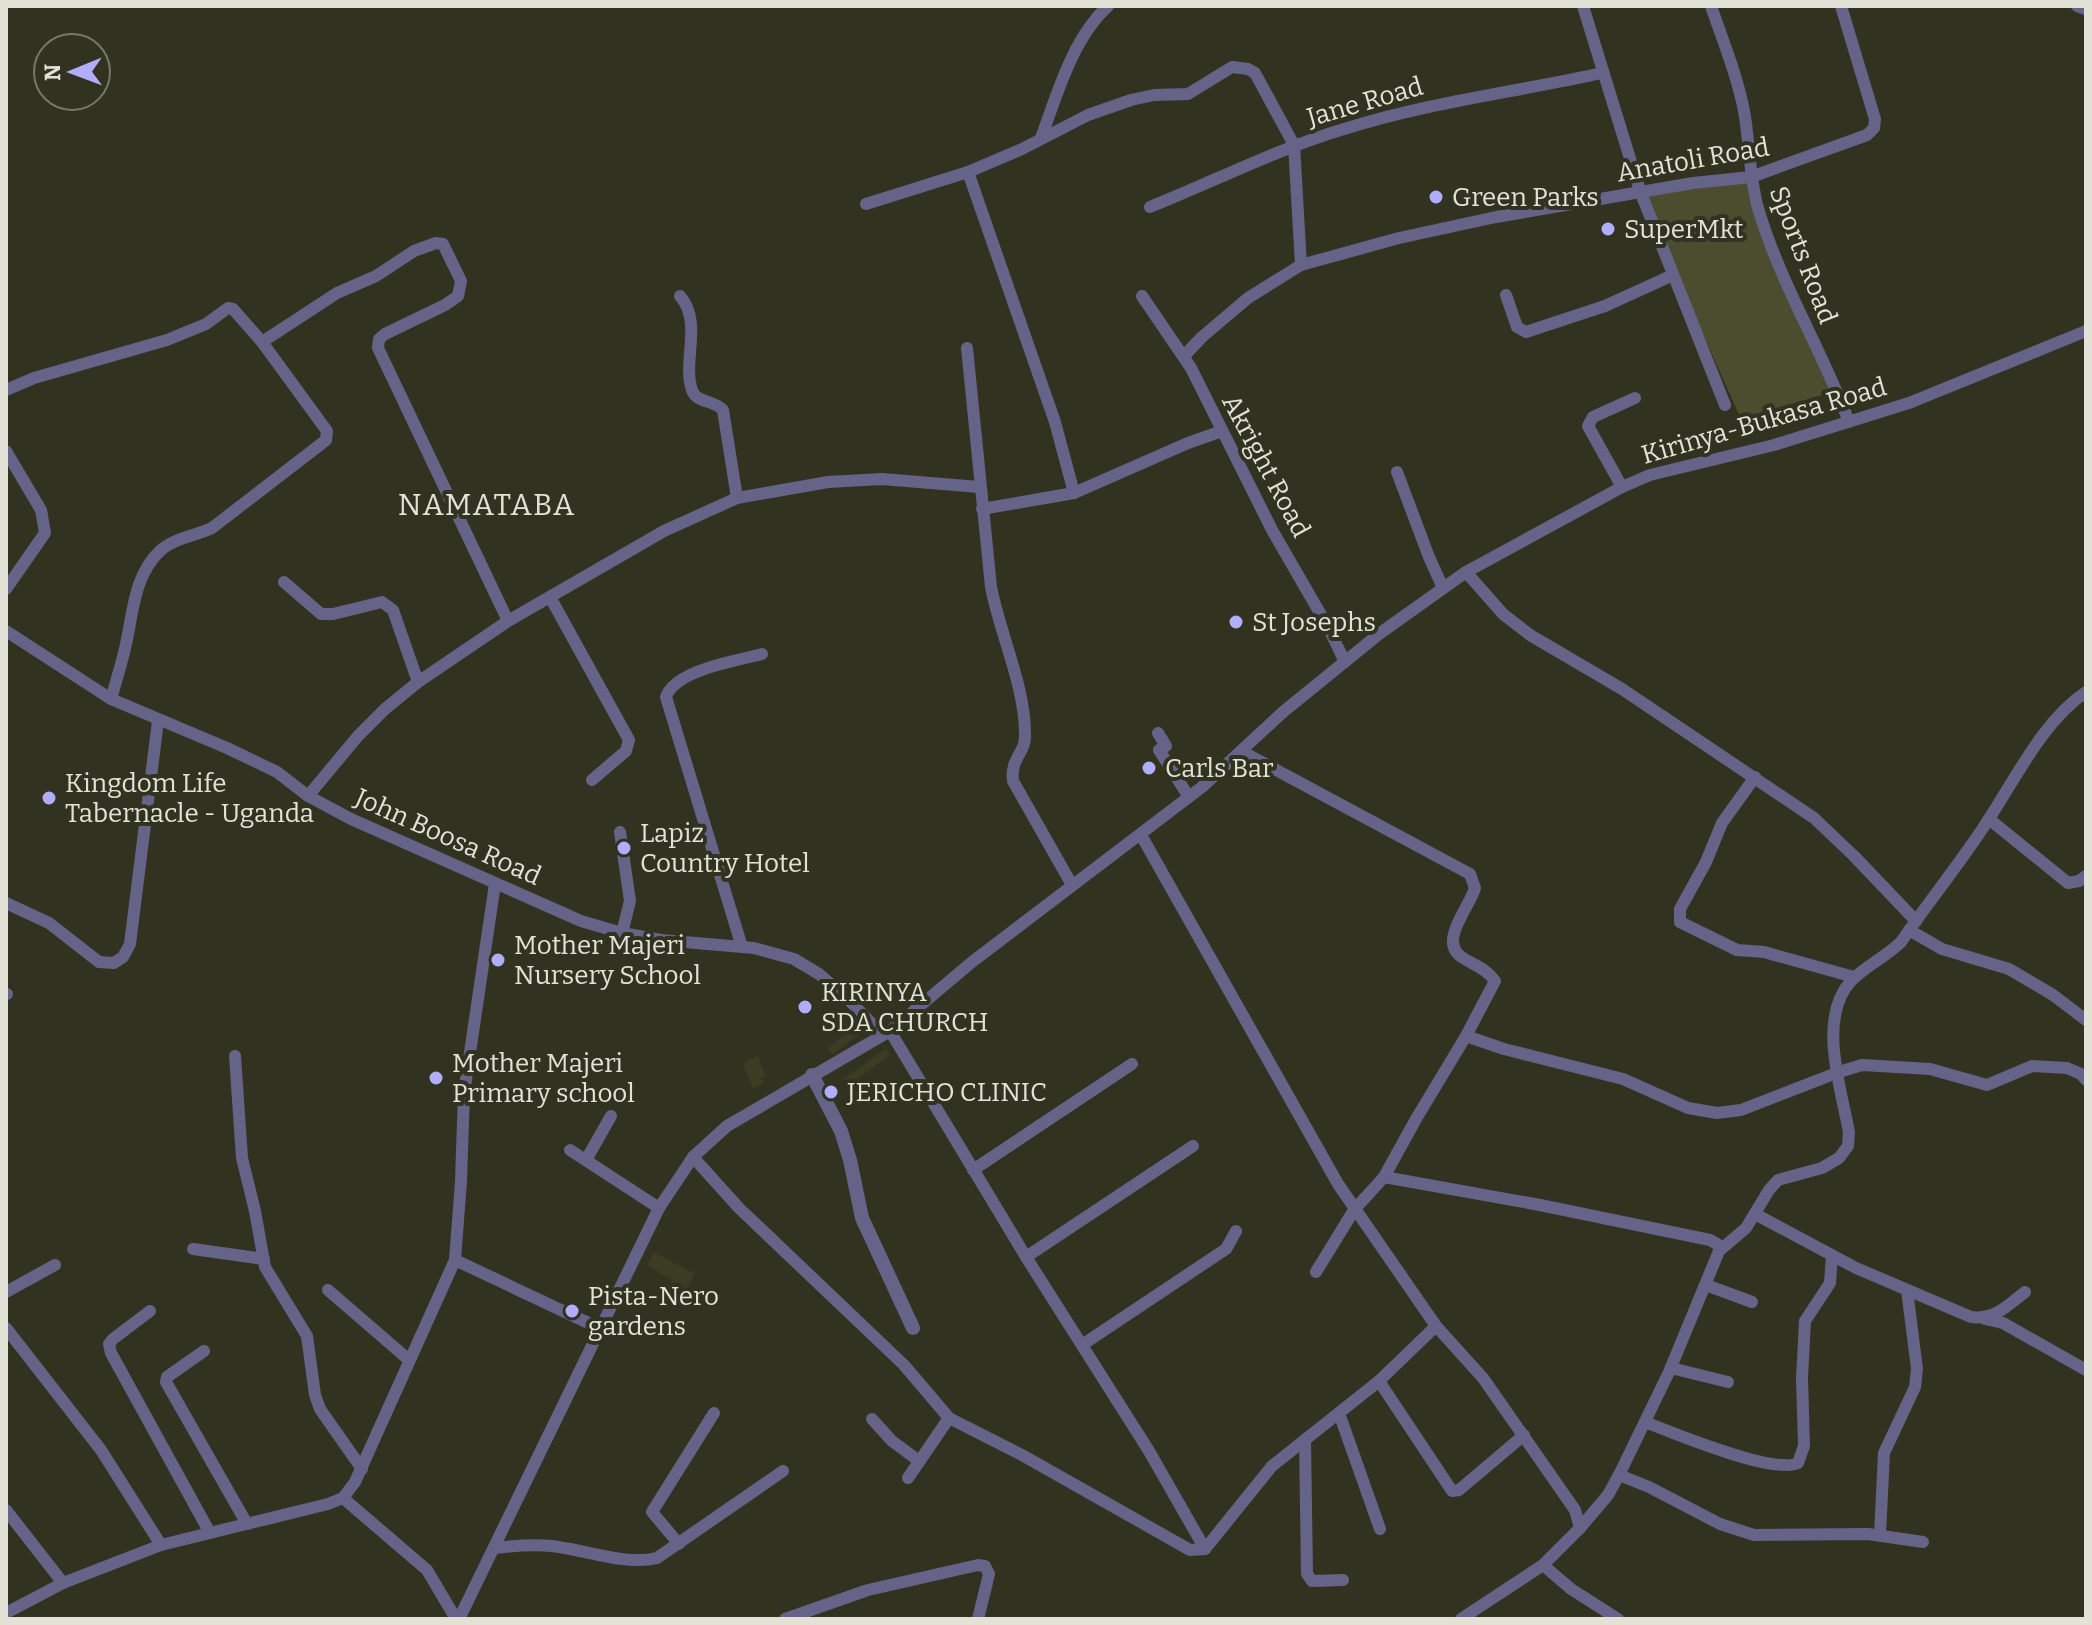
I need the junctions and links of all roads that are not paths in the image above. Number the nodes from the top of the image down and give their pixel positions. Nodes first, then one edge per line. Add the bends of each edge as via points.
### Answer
1 (1108, 6) edge
2 (1583, 6) edge
3 (1711, 6) edge
4 (1841, 6) edge
5 (2077, 6) edge
6 (2086, 9) edge
7 (1602, 73) junction
8 (1041, 138) junction
9 (1294, 145) junction
10 (968, 172) junction
11 (1751, 177) junction
12 (1640, 191) junction
13 (866, 204) dead end
14 (1150, 207) dead end
15 (1301, 265) junction
16 (1673, 275) junction
17 (1506, 295) dead end
18 (680, 296) dead end
19 (1142, 296) dead end
20 (2086, 331) edge
21 (262, 342) junction
22 (967, 348) dead end
23 (1184, 356) junction
24 (6, 390) edge
25 (1635, 398) dead end
26 (1725, 405) dead end
27 (1849, 422) junction
28 (1222, 431) junction
29 (6, 451) edge
30 (1397, 472) dead end
31 (979, 487) junction
32 (1622, 487) junction
33 (1074, 493) junction
34 (737, 498) junction
35 (982, 509) junction
36 (1466, 572) junction
37 (284, 582) dead end
38 (1443, 588) junction
39 (6, 589) edge
40 (550, 597) junction
41 (508, 621) junction
42 (9, 638) edge
43 (762, 654) dead end
44 (1345, 662) junction
45 (418, 682) junction
46 (2086, 692) edge
47 (111, 699) junction
48 (158, 721) junction
49 (1158, 733) dead end
50 (1241, 751) junction
51 (1755, 777) junction
52 (592, 780) dead end
53 (308, 796) junction
54 (1189, 797) junction
55 (1989, 819) junction
56 (620, 832) dead end
57 (1141, 835) junction
58 (434, 862) dead end
59 (2086, 876) edge
60 (495, 884) junction
61 (1072, 885) junction
62 (6, 903) edge
63 (1912, 925) junction
64 (622, 933) junction
65 (742, 947) junction
66 (1854, 977) junction
67 (2086, 1020) edge
68 (882, 1035) junction
69 (1466, 1036) junction
70 (235, 1056) dead end
71 (1132, 1064) dead end
72 (1839, 1072) junction
73 (812, 1075) junction
74 (2086, 1080) edge
75 (611, 1116) dead end
76 (1193, 1146) dead end
77 (570, 1150) dead end
78 (586, 1160) junction
79 (689, 1160) junction
80 (973, 1170) junction
81 (1384, 1177) junction
82 (659, 1208) junction
83 (1354, 1210) junction
84 (1755, 1214) junction
85 (1236, 1231) dead end
86 (1722, 1247) junction
87 (193, 1249) dead end
88 (1832, 1255) junction
89 (1026, 1257) junction
90 (264, 1259) junction
91 (455, 1260) junction
92 (55, 1265) dead end
93 (1316, 1272) dead end
94 (1706, 1285) junction
95 (328, 1290) dead end
96 (1907, 1290) junction
97 (6, 1292) edge
98 (2025, 1292) dead end
99 (1752, 1302) dead end
100 (150, 1311) dead end
101 (1985, 1319) junction
102 (1436, 1326) junction
103 (6, 1328) edge
104 (599, 1328) junction
105 (913, 1328) dead end
106 (1082, 1345) junction
107 (204, 1351) dead end
108 (409, 1360) junction
109 (1671, 1368) junction
110 (2086, 1370) edge
111 (1094, 1378) dead end
112 (1379, 1381) junction
113 (1728, 1382) dead end
114 (714, 1413) dead end
115 (1339, 1413) junction
116 (943, 1417) junction
117 (872, 1419) dead end
118 (1645, 1422) junction
119 (1524, 1435) junction
120 (1305, 1440) junction
121 (919, 1461) junction
122 (362, 1469) junction
123 (783, 1471) dead end
124 (1619, 1475) junction
125 (908, 1478) dead end
126 (343, 1498) junction
127 (6, 1510) edge
128 (247, 1524) junction
129 (1580, 1528) junction
130 (1380, 1529) dead end
131 (210, 1533) junction
132 (1880, 1535) junction
133 (1923, 1542) dead end
134 (679, 1544) junction
135 (161, 1545) junction
136 (494, 1548) junction
137 (1205, 1549) junction
138 (1543, 1565) junction
139 (1343, 1580) dead end
140 (63, 1583) junction
141 (6, 1613) edge
142 (458, 1619) edge
143 (785, 1619) edge
144 (978, 1619) edge
145 (1461, 1619) edge
146 (1618, 1619) edge

1 - 8 street via 1081,42
2 - 7 street
3 - 11 street, Sports Road via 1742,100
4 - 11 street, Anatoli Road via 1874,128
5 - 6 street
7 - 9 street, Jane Road via 1421,107
7 - 12 street
8 - 9 street via 1131,100 1188,94 1240,67 1255,73
8 - 10 street
9 - 14 street, Jane Road
9 - 15 street
10 - 13 street
10 - 33 street via 1055,422
11 - 12 street, Anatoli Road
11 - 27 street, Sports Road via 1777,260
12 - 15 street, Anatoli Road via 1454,225
12 - 16 street
15 - 23 street, Anatoli Road via 1248,298
16 - 17 street via 1605,306 1526,332 1517,327
16 - 26 street
18 - 34 street via 690,310 691,389 723,410
19 - 23 street, Akright Road
20 - 27 street, Kirinya-Bukasa Road
21 - 24 street via 228,308 167,340
21 - 41 street via 414,251 443,244 461,281 458,296 385,334 378,348
21 - 47 street via 327,431 326,440 212,528 173,542 150,564 134,600
22 - 31 street
23 - 28 street, Akright Road
25 - 32 street via 1593,417 1588,426
27 - 32 street, Kirinya-Bukasa Road via 1665,470
28 - 33 street
28 - 44 street, Akright Road
29 - 39 street via 45,521 45,533
30 - 38 street
31 - 34 street via 882,479 828,482
31 - 35 street
32 - 36 street, Kirinya-Bukasa Road
33 - 35 street
34 - 40 street via 664,531
35 - 61 street via 991,587 1026,736 1011,768 1013,781
36 - 38 street, Kirinya-Bukasa Road
36 - 51 street via 1530,635
37 - 45 street via 321,614 382,602 393,610
38 - 44 street, Kirinya-Bukasa Road
40 - 41 street
40 - 52 street via 629,740 626,751
41 - 45 street
42 - 47 street, John Boosa Road
43 - 65 street via 680,679 666,697
44 - 50 street, Kirinya-Bukasa Road
45 - 53 street via 358,736
46 - 55 street via 2041,737
47 - 48 street, John Boosa Road
48 - 53 street, John Boosa Road via 264,766
48 - 62 street via 130,944 123,957 114,963 99,962 49,923
49 - 54 street via 1166,746 1159,750
50 - 54 street, Kirinya-Bukasa Road
50 - 69 street via 1470,874 1475,888 1454,933 1454,949 1492,976 1495,985
51 - 63 street via 1814,818
51 - 66 street via 1722,823 1680,909 1680,922 1737,950 1764,952
53 - 60 street, John Boosa Road
54 - 57 street, Kirinya-Bukasa Road
55 - 59 street via 2068,883
55 - 63 street
56 - 64 street via 630,901
57 - 61 street, Kirinya-Bukasa Road
57 - 83 street
58 - 68 street, John Boosa Road via 635,943 747,952 797,966
60 - 64 street, John Boosa Road
60 - 91 street via 464,1093
61 - 68 street, Kirinya-Bukasa Road
63 - 66 street via 1891,952
63 - 67 street via 1942,949 2009,969
64 - 65 street, John Boosa Road
65 - 68 street, John Boosa Road via 775,952 819,974
66 - 72 street via 1834,1017
68 - 73 street, Kirinya-Bukasa Road
68 - 80 street
68 - 111 street
69 - 72 street via 1623,1079 1688,1108 1717,1113 1741,1110
69 - 81 street
70 - 90 street via 243,1169
71 - 80 street
72 - 74 street via 1869,1065 1930,1069 1987,1085 2032,1066 2067,1068
72 - 84 street via 1848,1146 1822,1168 1778,1180
73 - 79 street, Kirinya-Bukasa Road via 727,1126
73 - 105 street via 841,1131 862,1218
75 - 78 street
76 - 89 street
77 - 78 street
78 - 82 street
79 - 82 street, Kirinya-Bukasa Road
79 - 116 street via 904,1365
80 - 89 street
81 - 83 street
81 - 86 street via 1710,1240
82 - 104 street, Kirinya-Bukasa Road
83 - 93 street
83 - 102 street
84 - 86 street
84 - 88 street
85 - 106 street via 1226,1249
86 - 94 street
87 - 90 street
88 - 96 street
88 - 118 street via 1830,1283 1805,1321 1804,1446 1798,1463 1779,1466 1733,1455
89 - 106 street
90 - 122 street via 269,1277 307,1336 320,1409
91 - 104 street
91 - 108 street
92 - 97 street
94 - 99 street
94 - 109 street
95 - 108 street
96 - 101 street
96 - 132 street via 1917,1369 1915,1387 1884,1453
98 - 101 street
100 - 131 street via 113,1339 111,1353
101 - 110 street via 2003,1323
102 - 112 street
102 - 119 street
103 - 135 street via 101,1450
104 - 136 street, Kirinya-Bukasa Road
106 - 137 street
107 - 128 street via 166,1382
108 - 122 street
109 - 113 street
109 - 118 street
112 - 115 street
112 - 119 street via 1452,1491
114 - 134 street via 652,1512
115 - 120 street
115 - 130 street
116 - 121 street
116 - 137 street via 1190,1550
117 - 121 street
118 - 124 street
119 - 129 street via 1575,1510
120 - 137 street via 1272,1466
120 - 139 street via 1307,1574 1312,1581
121 - 125 street
122 - 126 street
123 - 134 street
124 - 129 street
124 - 132 street via 1754,1535
126 - 128 street
126 - 142 street via 427,1570
127 - 140 street
128 - 131 street
129 - 138 street
131 - 135 street
132 - 133 street
134 - 136 street via 646,1560 548,1545
135 - 140 street
136 - 142 street, Kirinya-Bukasa Road
138 - 145 street
138 - 146 street
140 - 141 street
143 - 144 street via 868,1590 978,1565 989,1574

